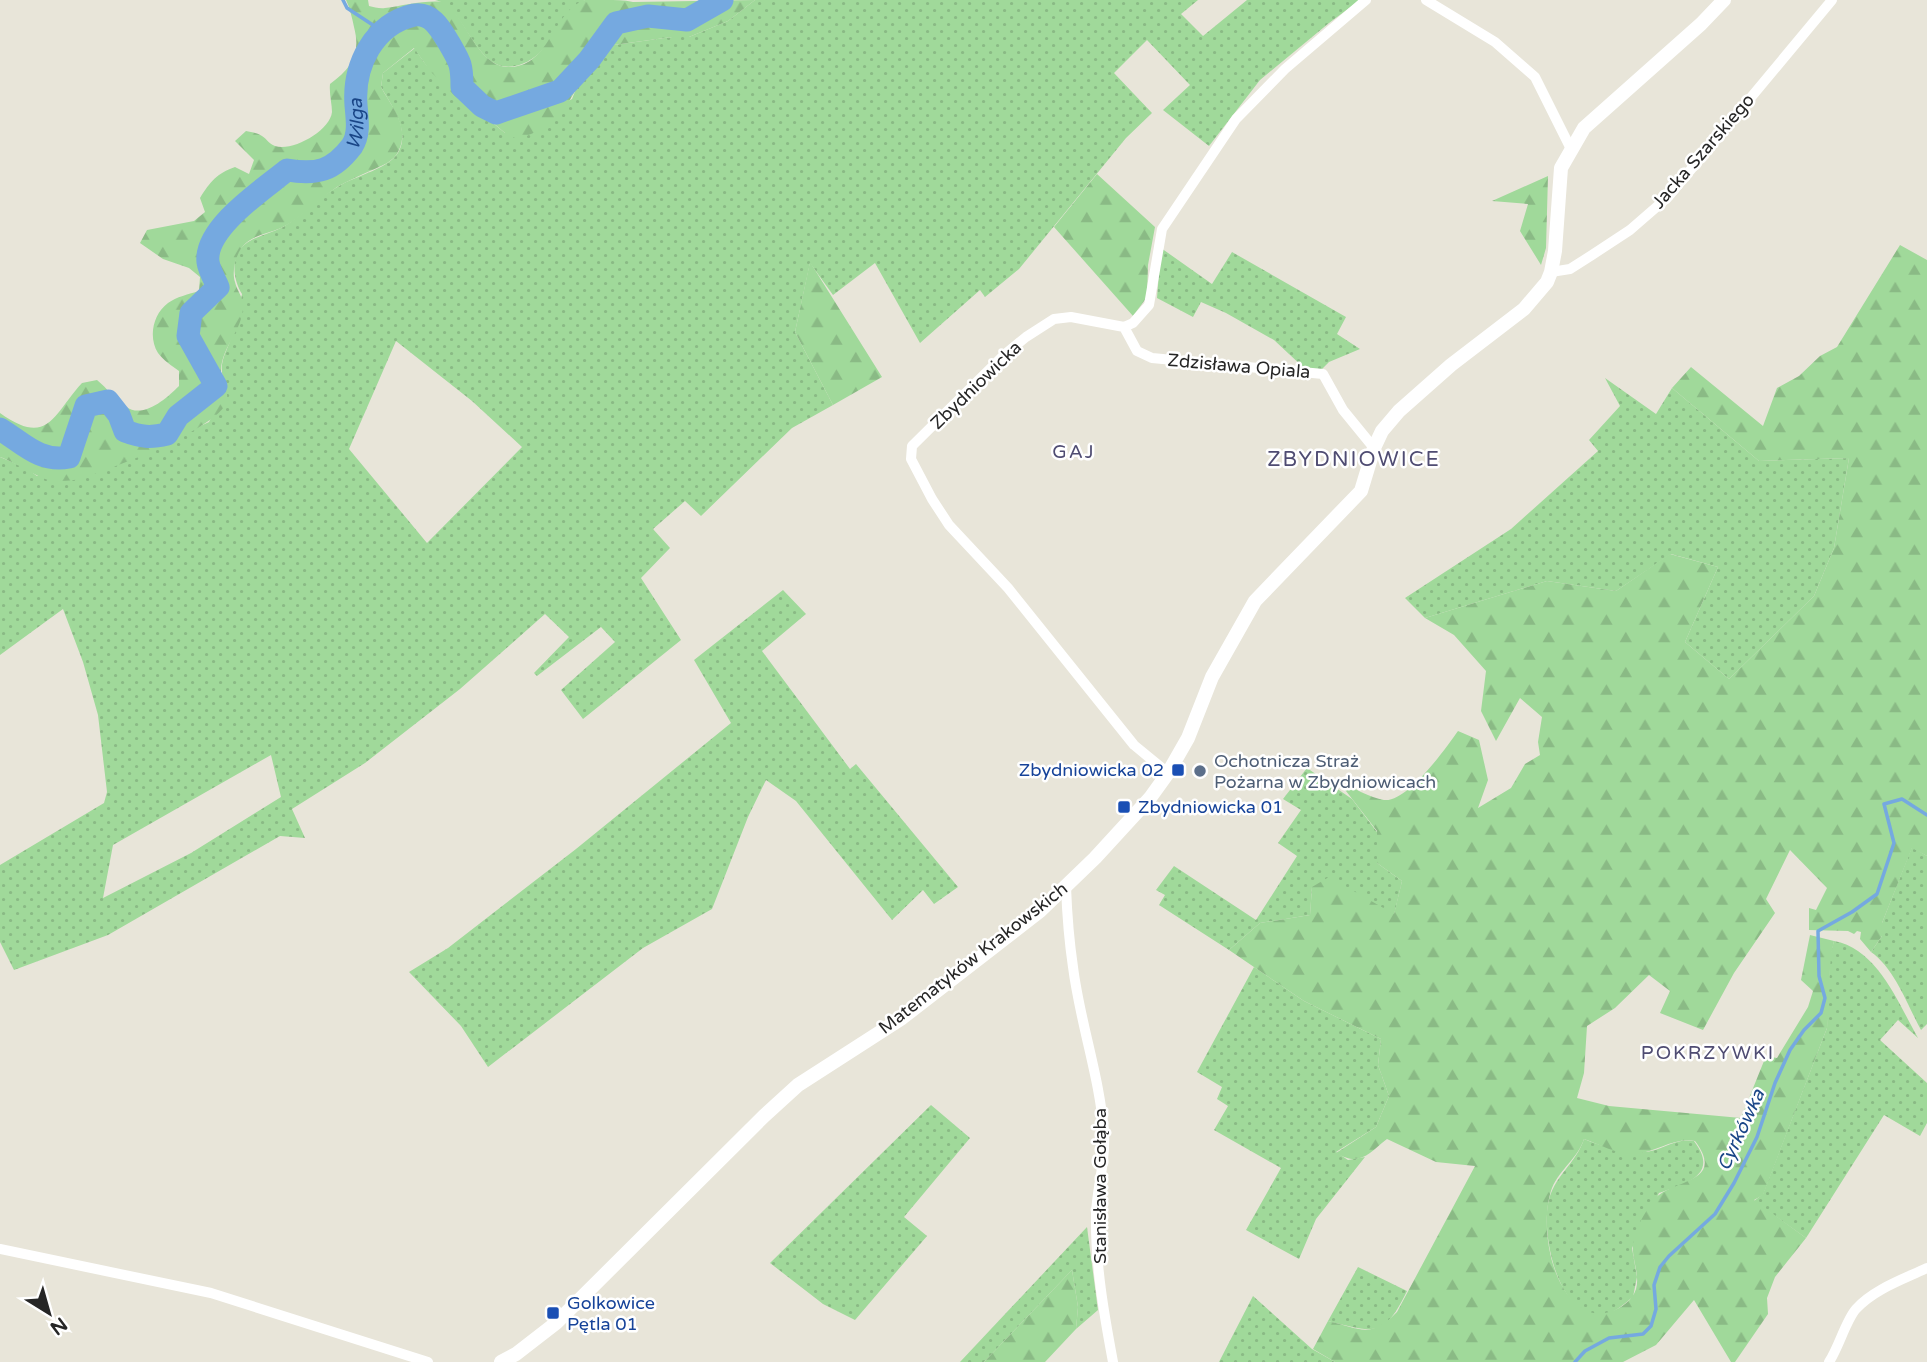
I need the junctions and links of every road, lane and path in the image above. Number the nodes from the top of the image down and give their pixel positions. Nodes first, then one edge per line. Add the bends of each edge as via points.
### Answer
1 (1366, 0) edge
2 (1426, 0) edge
3 (1724, 0) edge
4 (1832, 0) edge
5 (1571, 149) junction
6 (1551, 272) junction
7 (1124, 327) junction
8 (1374, 448) junction
9 (1168, 773) junction
10 (1066, 887) junction
11 (0, 1249) edge
12 (1927, 1268) edge
13 (428, 1362) edge
14 (501, 1362) edge
15 (1113, 1362) edge
16 (1829, 1362) edge

1 - 7 street via 1284,69 1236,119 1162,229 1149,306
2 - 5 street via 1495,42 1535,78
3 - 5 street, Matematyków Krakowskich via 1584,128
4 - 6 street, Jacka Szarskiego via 1668,197 1592,256 1570,269
5 - 6 street, Matematyków Krakowskich via 1561,168
6 - 8 street, Matematyków Krakowskich via 1524,309 1399,411
7 - 8 street, Zdzisława Opiala via 1136,351 1152,358 1323,374 1343,410
7 - 9 street, Zbydniowicka via 1071,317 1054,319 1004,355 912,446 911,459 948,524 1009,588 1134,745
8 - 9 street, Matematyków Krakowskich via 1361,491 1255,601 1219,664
9 - 10 street, Matematyków Krakowskich via 1130,821
10 - 14 street, Matematyków Krakowskich via 902,1018 798,1085 556,1323
10 - 15 street, Stanisława Gołąba via 1073,968 1103,1124 1104,1161 1096,1227
11 - 13 street via 211,1293
12 - 16 street via 1887,1287 1856,1310

